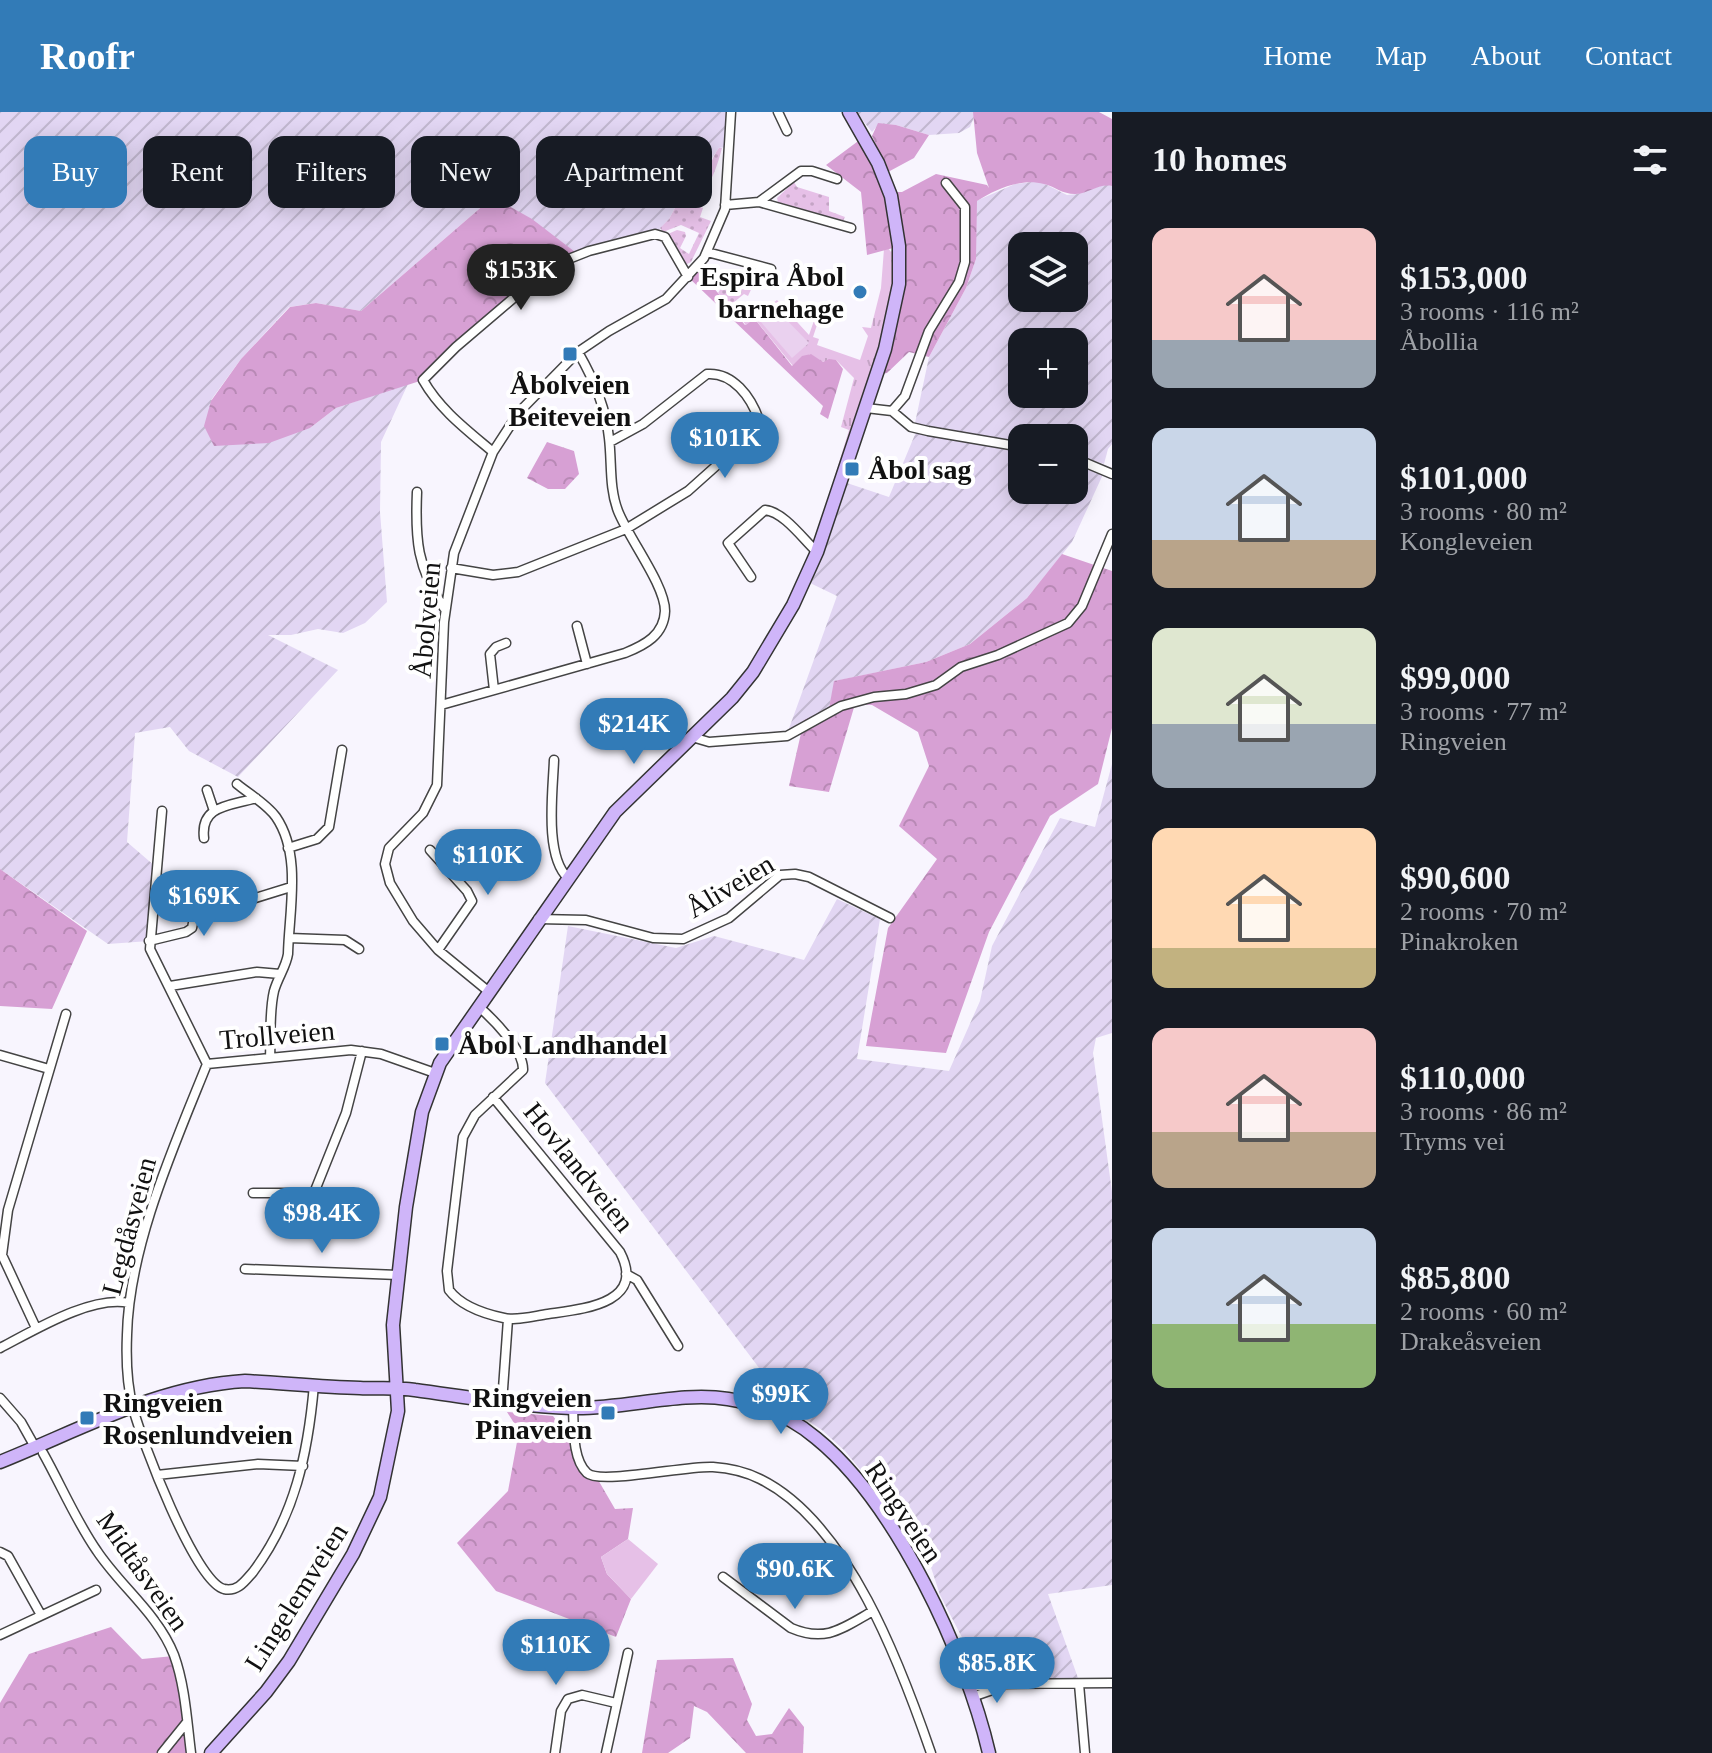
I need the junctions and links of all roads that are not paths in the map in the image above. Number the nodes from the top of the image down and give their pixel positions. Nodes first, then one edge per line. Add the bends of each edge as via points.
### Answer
1 (731, 112) edge
2 (778, 112) edge
3 (849, 112) edge
4 (787, 131) dead end
5 (837, 179) dead end
6 (946, 183) dead end
7 (759, 202) junction
8 (725, 205) junction
9 (851, 228) dead end
10 (707, 252) junction
11 (771, 269) dead end
12 (688, 277) junction
13 (578, 352) junction
14 (866, 408) junction
15 (892, 411) junction
16 (610, 442) junction
17 (1008, 445) edge
18 (493, 452) junction
19 (1088, 464) edge
20 (1112, 474) edge
21 (417, 492) dead end
22 (626, 529) junction
23 (1112, 534) edge
24 (817, 552) junction
25 (451, 568) junction
26 (751, 577) dead end
27 (445, 609) junction
28 (577, 626) dead end
29 (506, 643) dead end
30 (587, 664) junction
31 (494, 690) junction
32 (441, 705) junction
33 (692, 737) junction
34 (342, 750) dead end
35 (554, 760) dead end
36 (237, 784) dead end
37 (207, 790) dead end
38 (256, 798) junction
39 (162, 811) dead end
40 (214, 811) junction
41 (204, 838) dead end
42 (288, 848) junction
43 (430, 850) dead end
44 (568, 878) junction
45 (201, 882) dead end
46 (291, 887) junction
47 (252, 899) dead end
48 (890, 918) dead end
49 (538, 919) junction
50 (289, 938) junction
51 (149, 941) junction
52 (359, 949) dead end
53 (438, 950) junction
54 (280, 974) junction
55 (170, 986) junction
56 (488, 991) junction
57 (478, 1006) junction
58 (66, 1014) dead end
59 (362, 1051) junction
60 (0, 1055) edge
61 (270, 1058) junction
62 (207, 1064) junction
63 (49, 1069) junction
64 (435, 1073) junction
65 (493, 1097) junction
66 (253, 1193) dead end
67 (1, 1254) edge
68 (245, 1269) dead end
69 (626, 1274) junction
70 (398, 1275) junction
71 (129, 1303) junction
72 (508, 1319) junction
73 (36, 1328) junction
74 (678, 1346) dead end
75 (0, 1348) edge
76 (314, 1385) junction
77 (394, 1391) junction
78 (0, 1398) edge
79 (502, 1403) junction
80 (132, 1407) junction
81 (573, 1408) junction
82 (39, 1450) junction
83 (0, 1462) edge
84 (303, 1466) junction
85 (157, 1475) junction
86 (0, 1552) edge
87 (723, 1577) dead end
88 (96, 1590) dead end
89 (873, 1611) junction
90 (41, 1615) junction
91 (0, 1635) edge
92 (628, 1653) dead end
93 (1112, 1683) edge
94 (1079, 1684) junction
95 (971, 1692) junction
96 (616, 1703) junction
97 (187, 1722) junction
98 (929, 1752) edge
99 (162, 1753) edge
100 (191, 1753) edge
101 (211, 1753) edge
102 (555, 1753) edge
103 (606, 1753) edge
104 (989, 1753) edge
105 (1085, 1753) edge

1 - 8 street, Åbolveien
2 - 4 street
3 - 14 main road, Lingelemveien via 884,177 899,246 893,321
5 - 7 street via 801,171
6 - 15 street via 965,207 965,262 929,331 905,396
7 - 8 street
7 - 9 street
8 - 10 street, Åbolveien
10 - 11 street
10 - 12 street, Åbolveien
12 - 13 street, Åbolveien via 666,299
12 - 18 street via 665,237 655,234 589,251 551,266 456,347 423,380 449,415
13 - 16 street via 598,395
13 - 18 street, Åbolveien via 519,412
14 - 15 street
14 - 24 main road, Lingelemveien
15 - 17 street via 911,427
16 - 22 street via 613,496
16 - 22 street via 657,414 707,374 732,381 759,420 754,432 688,491
18 - 25 street, Åbolveien
19 - 20 street
21 - 27 street via 418,555
22 - 25 street via 518,572 493,575
22 - 30 street via 660,590 663,621 641,647
23 - 33 street via 1077,614 1061,627 961,667 936,685 841,706 787,736 709,742
24 - 26 street via 779,516 765,510 728,543
24 - 33 main road, Lingelemveien via 787,617 753,672
25 - 27 street, Åbolveien
27 - 32 street, Åbolveien
28 - 30 street
29 - 31 street via 490,654
30 - 31 street
31 - 32 street
32 - 53 street, Åbolveien via 432,799 389,848 385,864 395,895
33 - 44 main road, Lingelemveien via 615,812
34 - 42 street via 329,827 317,839
35 - 44 street via 553,839 561,872
36 - 38 street
37 - 40 street
38 - 40 street
38 - 42 street via 275,816
39 - 51 street, Trollveien
40 - 41 street via 205,818
42 - 46 street
43 - 53 street via 472,901
44 - 49 main road, Lingelemveien
45 - 51 street via 192,928
46 - 47 street
46 - 50 street
48 - 49 street, Åliveien via 795,874 780,875 729,918 683,939 653,938 586,920
49 - 56 main road, Lingelemveien
50 - 52 street via 345,940
50 - 54 street
51 - 55 street, Trollveien
53 - 56 street, Åbolveien
54 - 55 street via 257,972
54 - 61 street
55 - 62 street, Trollveien
56 - 57 main road, Lingelemveien
57 - 64 main road, Lingelemveien
57 - 65 street, Hovlandveien via 523,1063 518,1076
58 - 63 street
59 - 61 street, Trollveien
59 - 64 street, Trollveien
59 - 66 street via 346,1113 314,1193
60 - 63 street
61 - 62 street, Trollveien
62 - 71 street, Legdåsveien via 152,1211
63 - 67 street via 8,1210
64 - 70 main road, Lingelemveien via 415,1145
65 - 69 street, Hovlandveien via 620,1252
65 - 72 street, Hovlandveien via 463,1137 447,1281 464,1304
67 - 73 street
68 - 70 street
69 - 72 street, Hovlandveien via 619,1292 605,1302
69 - 74 street via 637,1280
70 - 77 main road, Lingelemveien
71 - 73 street via 95,1305
71 - 80 street, Legdåsveien
72 - 79 street
73 - 75 street
76 - 77 main road, Ringveien
76 - 80 main road, Ringveien via 208,1384
76 - 84 street
77 - 79 main road, Ringveien
77 - 101 main road, Lingelemveien via 398,1411 391,1450 370,1520 304,1637 266,1692
78 - 82 street, Midtåsveien
79 - 81 main road, Ringveien
80 - 82 main road, Ringveien
80 - 85 street, Legdåsveien
81 - 89 street via 578,1455 591,1476 714,1467 757,1478 785,1493 823,1533
81 - 95 main road, Ringveien via 718,1398 768,1410 803,1428 846,1467 899,1539
82 - 83 main road, Ringveien
82 - 97 street, Midtåsveien via 94,1547 165,1636 177,1665
84 - 85 street via 258,1464
84 - 85 street, Legdåsveien via 293,1502 263,1559 237,1589 227,1590 209,1578
86 - 90 street via 8,1556
87 - 89 street via 804,1633 835,1633
88 - 90 street
89 - 98 street via 906,1679
90 - 91 street
92 - 96 street
93 - 94 street
94 - 95 street via 994,1684
94 - 105 street
95 - 104 main road, Ringveien
96 - 102 street via 582,1695 568,1699
96 - 103 street
97 - 99 street
97 - 100 street, Midtåsveien

